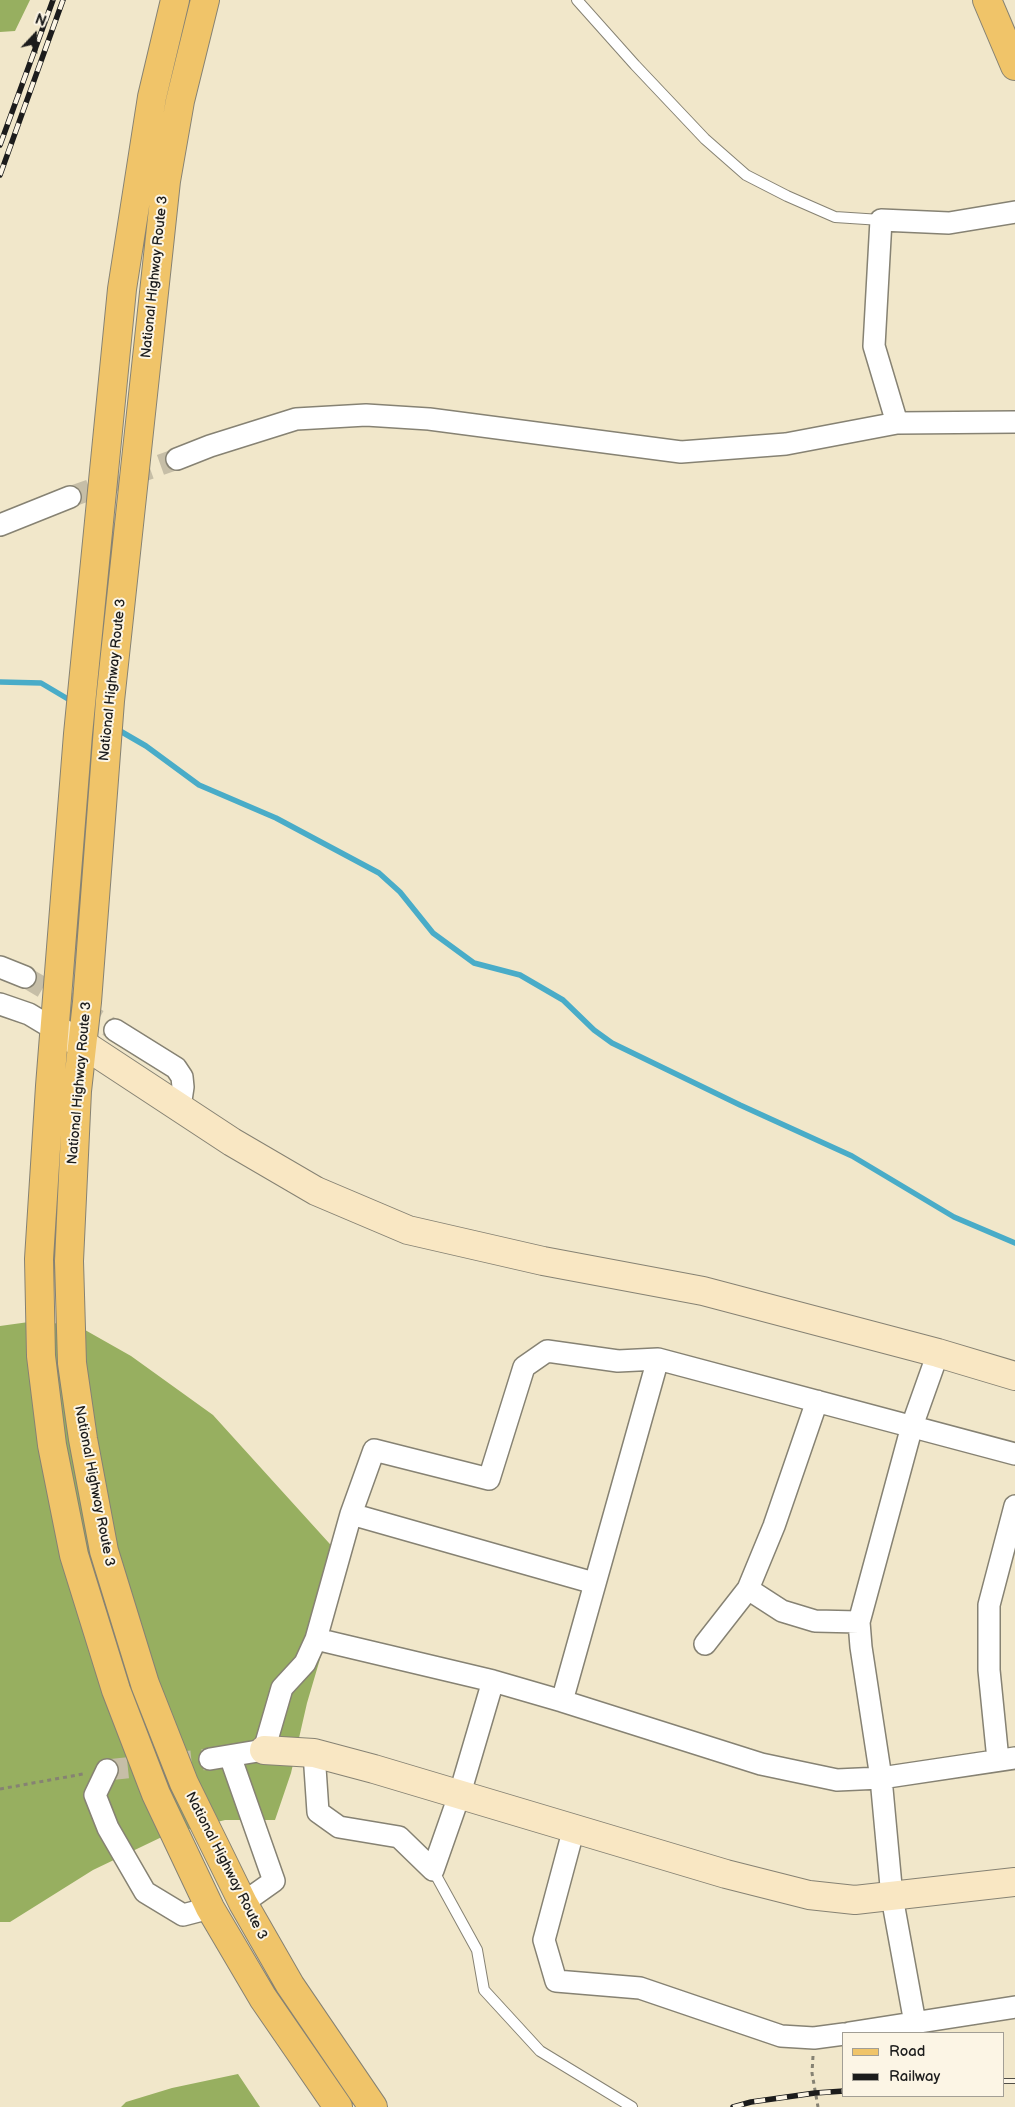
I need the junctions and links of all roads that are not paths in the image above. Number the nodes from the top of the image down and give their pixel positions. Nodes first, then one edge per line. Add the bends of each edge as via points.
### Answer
1 (175, 0) edge
2 (205, 0) edge
3 (577, 0) edge
4 (987, 0) edge
5 (1015, 66) edge
6 (1015, 212) edge
7 (882, 220) junction
8 (1015, 422) edge
9 (897, 423) junction
10 (176, 459) tunnel mouth
11 (70, 497) tunnel mouth
12 (0, 524) edge
13 (0, 967) edge
14 (25, 977) tunnel mouth
15 (0, 1004) edge
16 (54, 1029) junction
17 (115, 1030) tunnel mouth
18 (82, 1044) junction
19 (180, 1107) junction
20 (938, 1353) junction
21 (658, 1359) junction
22 (1015, 1376) edge
23 (818, 1401) junction
24 (912, 1426) junction
25 (1015, 1454) edge
26 (1015, 1506) edge
27 (351, 1514) junction
28 (594, 1583) junction
29 (748, 1589) junction
30 (859, 1622) junction
31 (316, 1639) junction
32 (705, 1644) dead end
33 (493, 1681) junction
34 (562, 1701) junction
35 (264, 1750) junction
36 (314, 1753) junction
37 (1006, 1759) edge
38 (107, 1770) road end
39 (881, 1778) junction
40 (460, 1793) junction
41 (574, 1828) junction
42 (433, 1870) junction
43 (1015, 1882) edge
44 (892, 1897) junction
45 (243, 1903) junction
46 (210, 1908) junction
47 (1015, 2007) edge
48 (915, 2023) junction
49 (856, 2032) edge
50 (842, 2034) edge
51 (338, 2107) edge
52 (373, 2107) edge
53 (632, 2107) edge

1 - 16 main road, National Highway Route 3 via 152,97 122,289 78,734
2 - 18 main road, National Highway Route 3 via 180,101 166,181 150,315 110,700
3 - 7 lane via 705,139 746,175 835,217
4 - 5 main road
6 - 7 street via 949,223
7 - 9 street via 874,346
8 - 9 street
9 - 10 street via 786,444 681,452 429,419 366,415 296,419
11 - 12 street
13 - 14 street
15 - 16 street via 29,1014
16 - 18 street
16 - 46 main road, National Highway Route 3 via 39,1259 41,1356 52,1445 74,1555 116,1690 156,1794
17 - 19 street via 176,1068 182,1077
18 - 19 street
18 - 45 main road, National Highway Route 3 via 68,1260 72,1363 83,1439 104,1551 145,1684 184,1783
19 - 20 street via 316,1191 408,1230 544,1261 703,1291
20 - 22 street
20 - 24 street
21 - 23 street
21 - 27 street via 618,1361 547,1351 524,1367 489,1479 374,1450
21 - 28 street
23 - 24 street
23 - 29 street
24 - 25 street
24 - 30 street
26 - 37 street via 989,1605 989,1670
27 - 28 street
27 - 31 street
28 - 34 street
29 - 30 street via 782,1612 815,1621
29 - 32 street
30 - 39 street
31 - 33 street
31 - 35 street via 304,1663 282,1688
33 - 34 street
33 - 40 street
34 - 39 street via 761,1764 837,1780
35 - 36 street
35 - 45 street via 220,1757 274,1881
36 - 40 street
36 - 42 street via 318,1812 338,1827 399,1837
37 - 39 street
38 - 46 street via 95,1796 108,1828 145,1892 183,1915
39 - 44 street
40 - 41 street
40 - 42 street
41 - 44 street via 726,1874 809,1895 855,1900
41 - 50 street via 544,1940 556,1981 640,1988 781,2036 814,2038
42 - 53 lane via 477,1950 484,1990 540,2051
43 - 44 street
44 - 48 street
45 - 52 main road, National Highway Route 3 via 290,1985
46 - 51 main road, National Highway Route 3 via 263,1998
47 - 48 street
48 - 49 street

